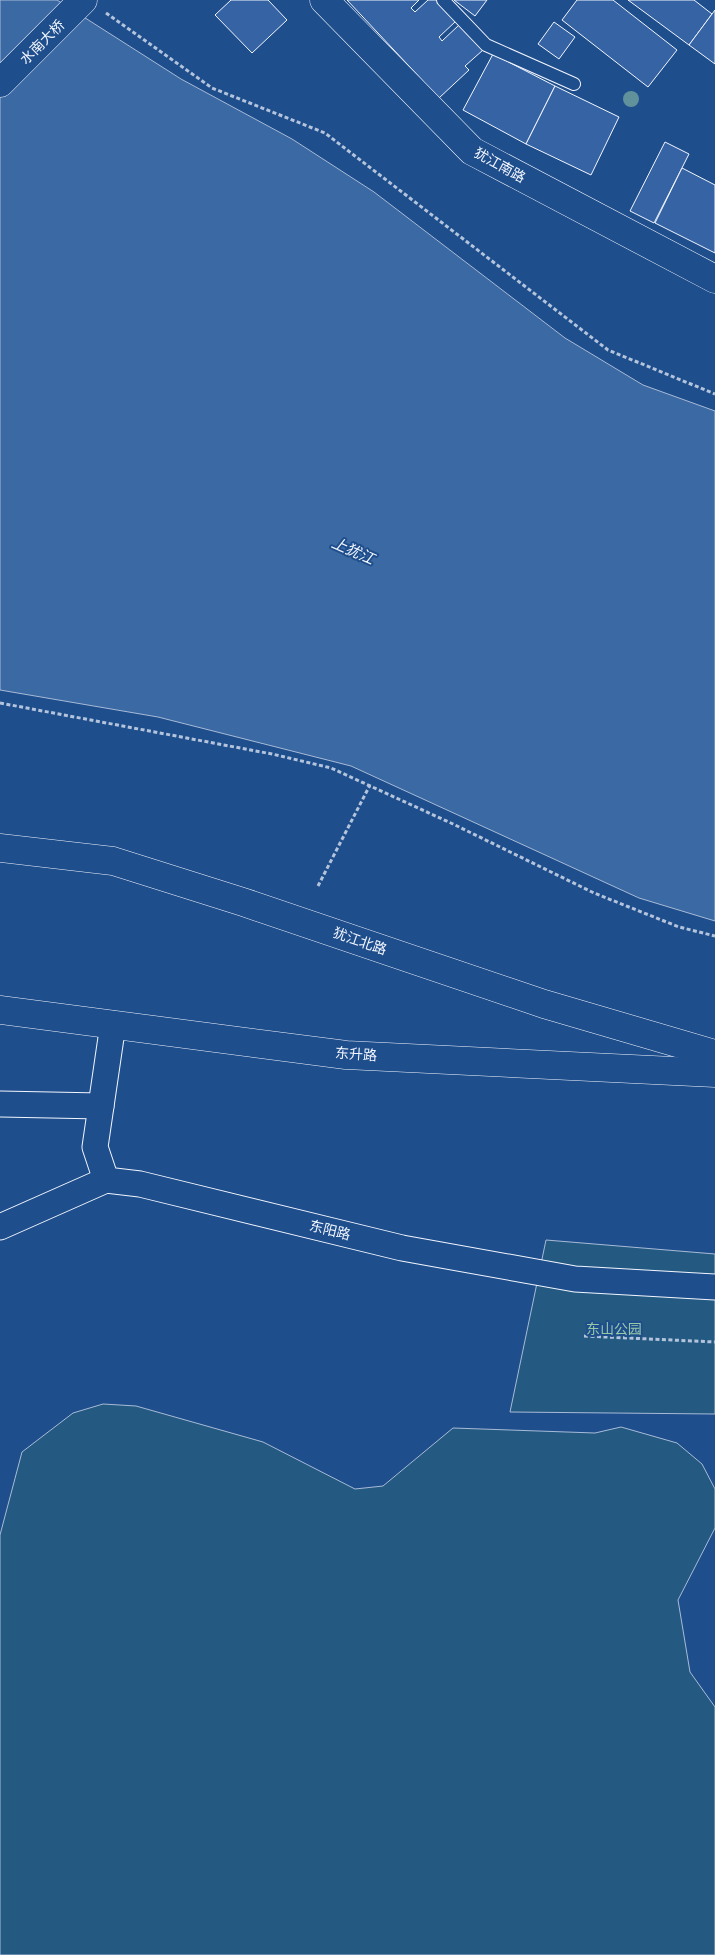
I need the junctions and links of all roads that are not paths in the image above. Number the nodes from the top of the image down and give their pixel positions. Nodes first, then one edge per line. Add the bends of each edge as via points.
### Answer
1 (324, 0) edge
2 (443, 0) edge
3 (93, 6) edge
4 (0, 83) edge
5 (574, 84) dead end
6 (715, 279) edge
7 (0, 848) edge
8 (0, 1010) edge
9 (113, 1024) junction
10 (715, 1054) edge
11 (715, 1073) edge
12 (0, 1104) edge
13 (101, 1106) junction
14 (106, 1180) junction
15 (0, 1227) edge
16 (715, 1287) edge

1 - 6 street, 犹江南路 via 472,151
2 - 5 lane via 486,45
3 - 4 street, 水南大桥
7 - 10 street, 犹江北路 via 113,861 544,1004
8 - 9 street, 东升路
9 - 11 street, 东升路 via 346,1055
9 - 13 street
12 - 13 street
13 - 14 street via 95,1147
14 - 15 street
14 - 16 street, 东阳路 via 140,1184 402,1248 575,1279

